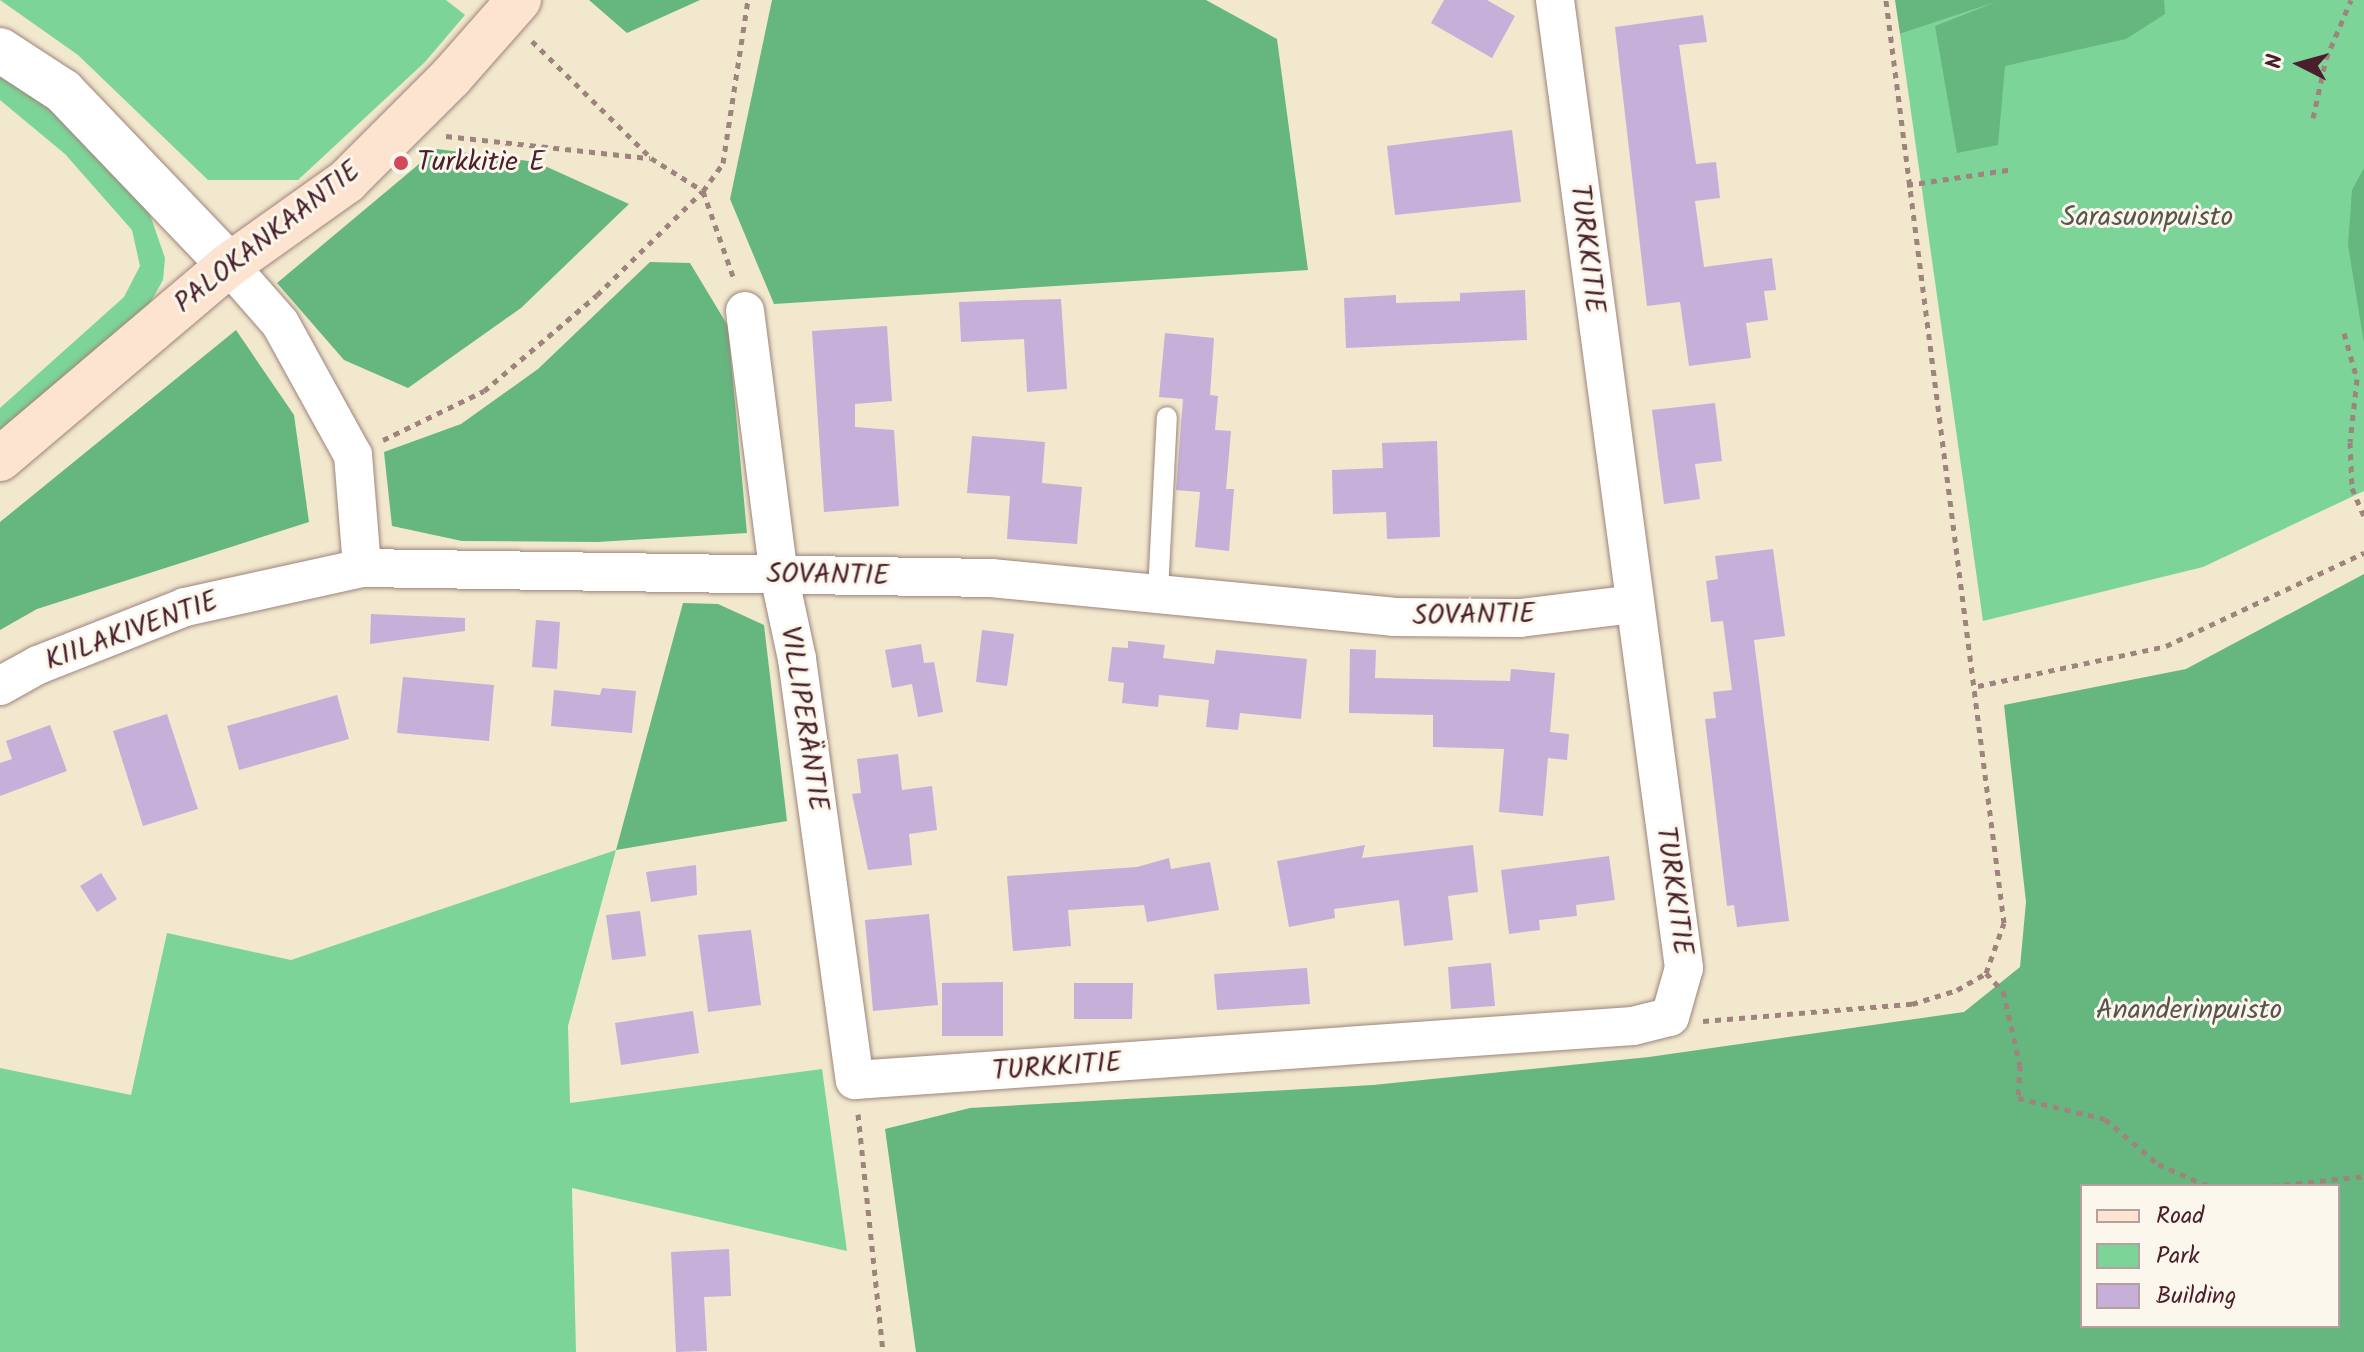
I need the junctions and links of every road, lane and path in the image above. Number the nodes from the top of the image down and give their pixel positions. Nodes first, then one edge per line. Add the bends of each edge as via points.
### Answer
1 (748, 0) edge
2 (1555, 0) edge
3 (1886, 0) edge
4 (2351, 0) edge
5 (521, 16) edge
6 (0, 50) edge
7 (2313, 118) dead end
8 (433, 142) dead end
9 (651, 158) junction
10 (2014, 169) dead end
11 (1907, 185) junction
12 (703, 191) junction
13 (229, 265) junction
14 (745, 311) joint
15 (2344, 333) dead end
16 (1167, 417) dead end
17 (353, 455) junction
18 (0, 459) edge
19 (2364, 516) edge
20 (2364, 553) edge
21 (362, 568) junction
22 (779, 575) junction
23 (1158, 592) junction
24 (1634, 604) junction
25 (0, 686) edge
26 (1978, 686) junction
27 (1986, 973) junction
28 (1670, 1017) junction
29 (855, 1080) junction
30 (2364, 1176) edge
31 (2203, 1184) edge
32 (2290, 1184) edge
33 (883, 1352) edge

1 - 12 path via 723,163
2 - 24 street, TURKKITIE
3 - 11 path
4 - 7 path via 2340,14
5 - 9 path
5 - 13 main road, PALOKANKAANTIE via 347,181
6 - 13 street via 63,91
8 - 9 path via 443,135
9 - 12 path
10 - 11 path
11 - 26 path
12 - 14 path
12 - 17 path via 597,295 484,391
13 - 17 street via 280,323
13 - 18 main road, PALOKANKAANTIE
14 - 22 street, VILLIPERÄNTIE
15 - 19 path via 2357,379 2350,442 2352,488
16 - 23 lane
17 - 21 street
20 - 26 path via 2166,646
21 - 22 street, SOVANTIE
21 - 25 street, KIILAKIVENTIE via 185,607 38,665
22 - 23 street, SOVANTIE via 991,578
22 - 29 street, VILLIPERÄNTIE via 797,659
23 - 24 street, SOVANTIE via 1393,617 1520,618
24 - 28 street, TURKKITIE via 1684,968
26 - 27 path via 2004,923
27 - 28 path via 1957,990 1912,1004 1718,1023
27 - 31 path via 2006,1002 2020,1065 2018,1098 2105,1119 2158,1164
28 - 29 street, TURKKITIE via 1633,1026
29 - 33 path
30 - 32 path

